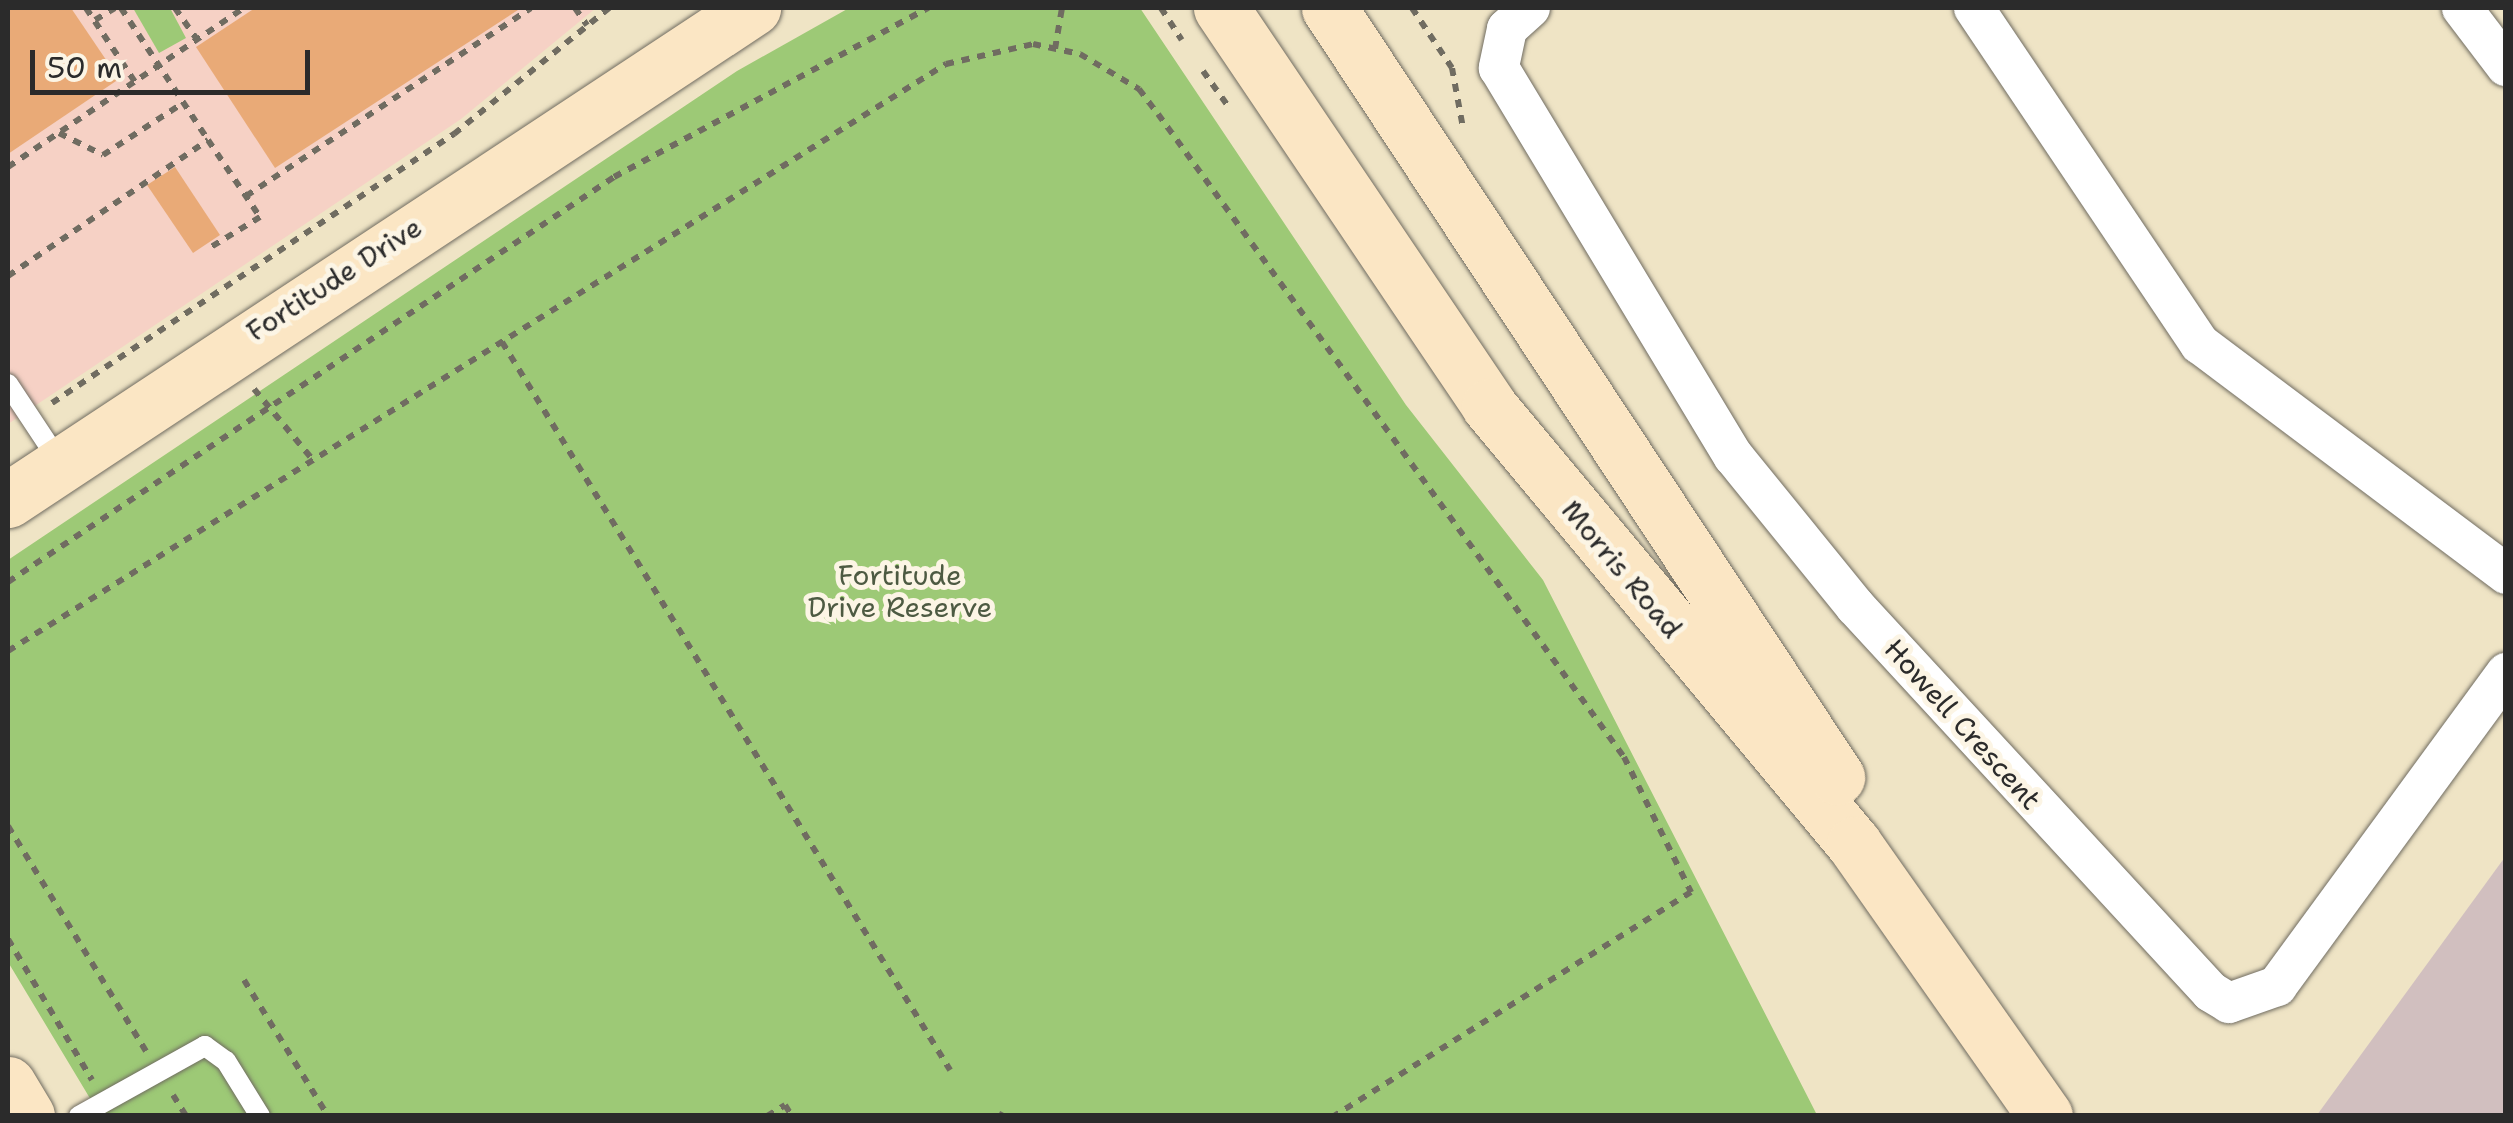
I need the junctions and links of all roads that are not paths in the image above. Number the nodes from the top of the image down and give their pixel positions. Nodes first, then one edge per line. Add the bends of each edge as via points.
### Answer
1 (732, 8) edge
2 (752, 8) edge
3 (1221, 8) edge
4 (1329, 8) edge
5 (1530, 8) edge
6 (1974, 8) edge
7 (2462, 8) edge
8 (663, 63) junction
9 (2506, 66) edge
10 (8, 384) edge
11 (1609, 433) junction
12 (60, 463) junction
13 (1550, 484) junction
14 (8, 500) edge
15 (2506, 574) edge
16 (2506, 672) edge
17 (8, 1084) edge
18 (27, 1116) edge
19 (79, 1116) edge
20 (260, 1116) edge
21 (2045, 1116) edge
22 (2062, 1116) edge

1 - 8 street, Fortitude Drive
2 - 8 street, Fortitude Drive
3 - 13 street, Morris Road
4 - 11 street, Morris Road
5 - 16 street, Howell Crescent via 1498,48 1509,88 1734,458 1855,606 2210,992 2230,1003 2277,986
6 - 15 street via 2200,344
7 - 9 street
8 - 12 street, Fortitude Drive
10 - 12 lane
11 - 13 street
11 - 22 street, Morris Road
12 - 14 street, Fortitude Drive
13 - 21 street, Morris Road via 1854,844
17 - 18 street
19 - 20 lane via 205,1046 226,1061

